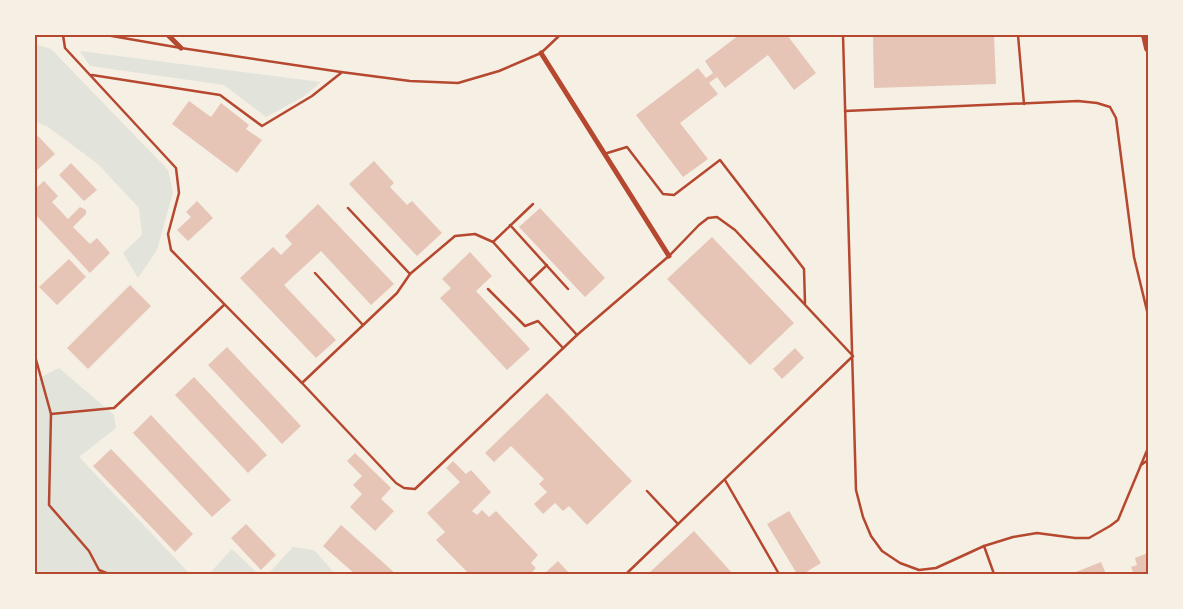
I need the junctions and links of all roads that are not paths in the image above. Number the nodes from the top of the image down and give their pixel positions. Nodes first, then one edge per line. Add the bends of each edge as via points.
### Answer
1 (63, 35) edge
2 (106, 35) edge
3 (168, 35) edge
4 (560, 35) edge
5 (843, 35) edge
6 (1018, 35) edge
7 (1145, 35) edge
8 (181, 48) junction
9 (1148, 48) edge
10 (541, 53) junction
11 (341, 72) junction
12 (91, 75) junction
13 (1024, 104) junction
14 (845, 111) junction
15 (604, 154) junction
16 (532, 204) dead end
17 (348, 208) dead end
18 (510, 225) junction
19 (493, 242) junction
20 (669, 256) junction
21 (547, 265) junction
22 (315, 273) dead end
23 (410, 274) junction
24 (529, 282) junction
25 (488, 289) dead end
26 (568, 289) dead end
27 (224, 305) junction
28 (805, 305) junction
29 (1148, 315) edge
30 (364, 325) junction
31 (577, 335) junction
32 (563, 348) junction
33 (35, 356) edge
34 (853, 356) junction
35 (302, 383) junction
36 (50, 414) junction
37 (1148, 448) edge
38 (1148, 460) edge
39 (1140, 466) junction
40 (725, 480) junction
41 (647, 491) dead end
42 (678, 524) junction
43 (984, 546) junction
44 (100, 572) edge
45 (108, 574) edge
46 (626, 574) edge
47 (779, 574) edge
48 (994, 574) edge

1 - 12 lane via 65,48
2 - 8 lane
3 - 8 street
4 - 10 lane
5 - 14 lane
6 - 13 lane
7 - 9 main road
8 - 11 lane
10 - 11 lane via 499,71 458,83 410,81
10 - 15 street
11 - 12 lane via 312,96 262,126 220,95
12 - 27 lane via 176,168 179,193 168,234 171,250
13 - 14 lane
13 - 29 lane via 1078,101 1110,107 1116,118 1134,257
14 - 34 lane
15 - 20 street
15 - 28 lane via 627,147 663,194 674,195 720,160 804,269
16 - 18 lane
17 - 23 lane
18 - 19 lane
18 - 21 lane
19 - 23 lane via 475,234 455,236
19 - 24 lane
20 - 28 lane via 699,225 708,218 717,217 735,230
20 - 31 lane
21 - 24 lane
21 - 26 lane
22 - 30 lane
23 - 30 lane via 397,293
24 - 31 lane
25 - 32 lane via 524,326 538,321
27 - 35 lane
27 - 36 lane via 114,408
28 - 34 lane
30 - 35 lane
31 - 32 lane
32 - 35 lane via 415,489 396,483
33 - 36 lane
34 - 40 lane
34 - 43 lane via 856,490 863,517 882,551 919,570 936,568
36 - 44 lane via 49,505 89,551
37 - 39 lane
38 - 39 lane
39 - 43 lane via 1118,520 1099,533 1089,538 1076,538 1036,533
40 - 42 lane
40 - 47 lane
41 - 42 lane
42 - 46 lane
43 - 48 lane
44 - 45 lane

